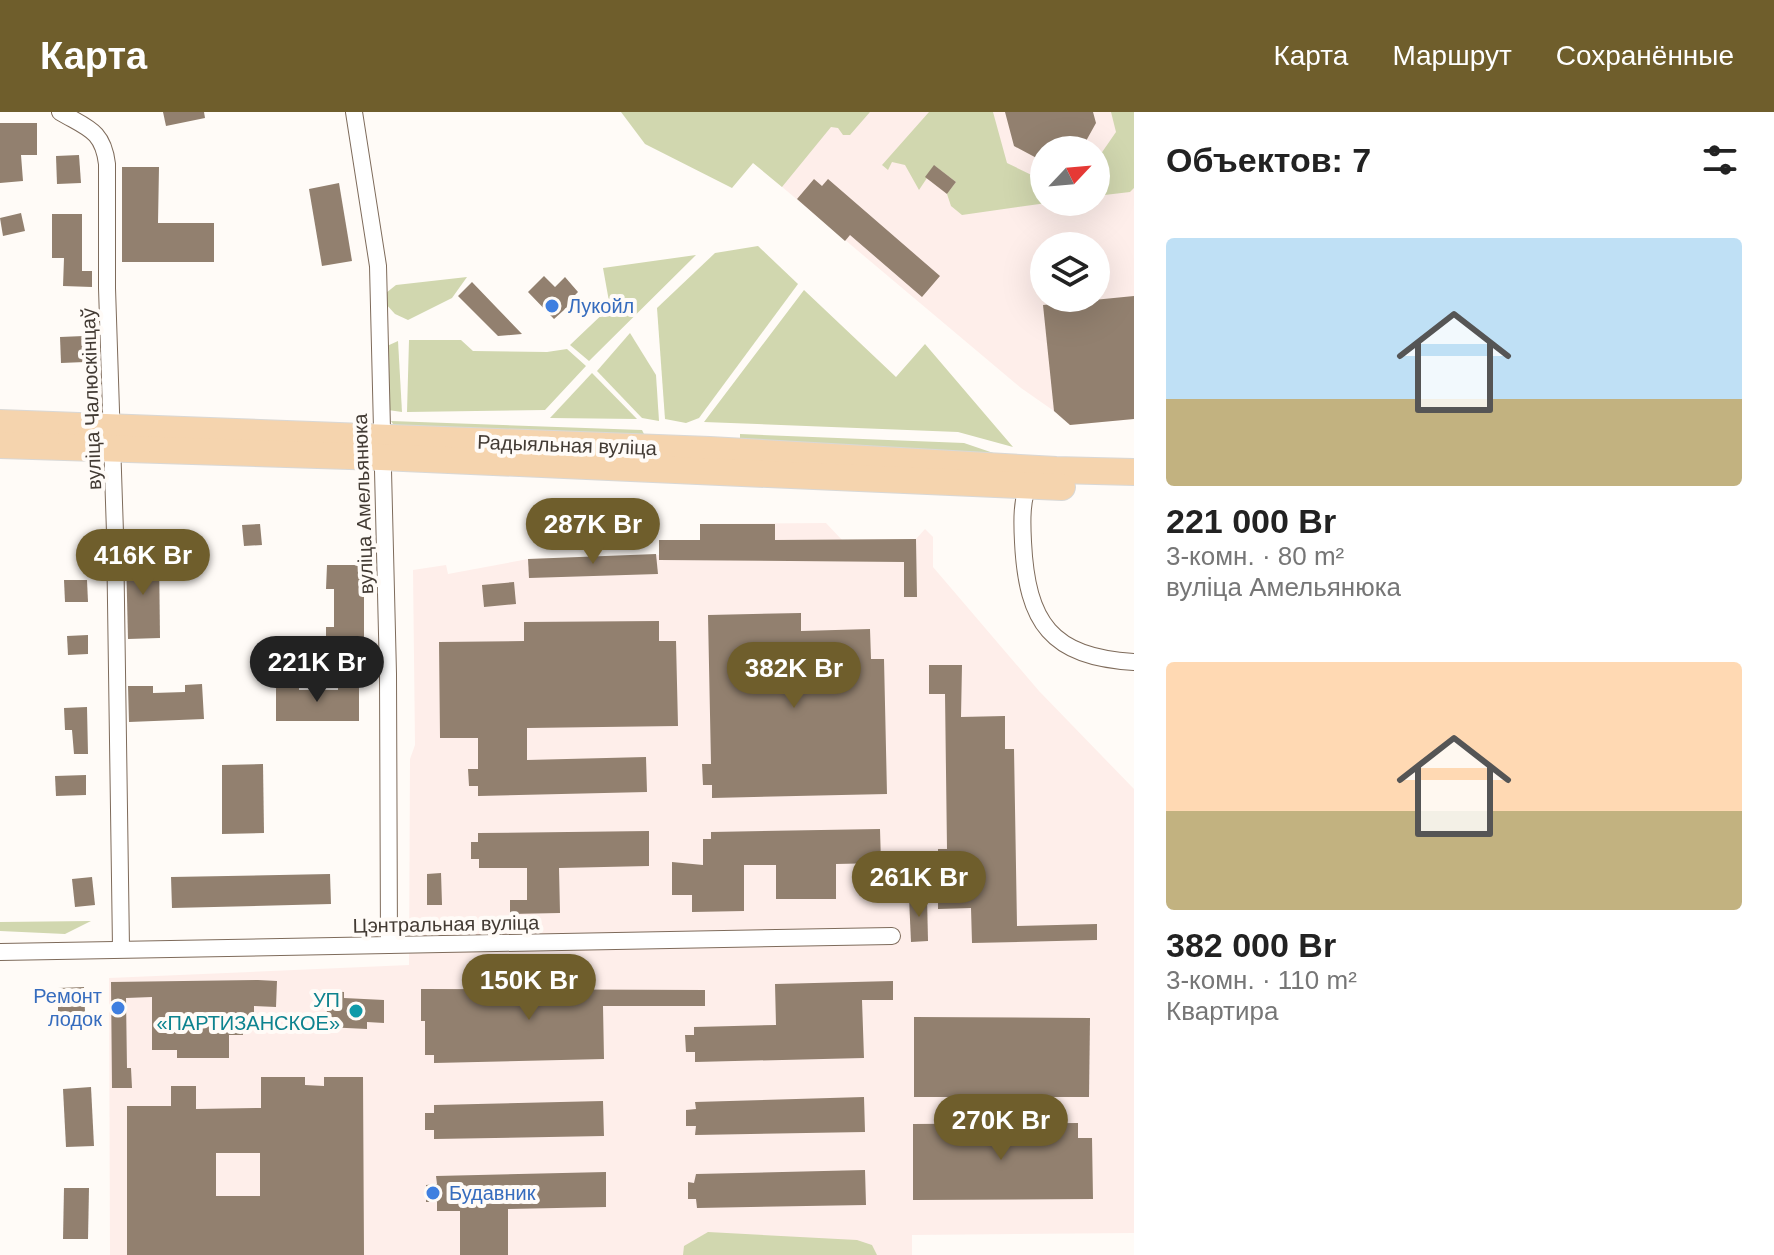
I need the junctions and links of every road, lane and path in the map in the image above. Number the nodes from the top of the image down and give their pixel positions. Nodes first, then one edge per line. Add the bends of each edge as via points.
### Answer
1 (60, 112) edge
2 (354, 112) edge
3 (0, 423) edge
4 (113, 438) junction
5 (0, 445) edge
6 (381, 447) junction
7 (1134, 472) edge
8 (1031, 478) junction
9 (1134, 489) edge
10 (1134, 662) edge
11 (892, 936) dead end
12 (389, 945) junction
13 (121, 948) junction
14 (0, 952) edge

1 - 4 street, вуліца Чалюскінцаў via 105,145
2 - 6 street, вуліца Амельянюка via 378,266
3 - 4 main road, Радыяльная вуліца
4 - 5 main road, Радыяльная вуліца
4 - 6 main road, Радыяльная вуліца
4 - 13 street, вуліца Чалюскінцаў
6 - 8 main road, Радыяльная вуліца via 709,470
6 - 12 street, вуліца Амельянюка
7 - 8 main road, Радыяльная вуліца
8 - 9 main road, Радыяльная вуліца
8 - 10 street via 1022,525 1024,565 1037,615 1051,634 1078,652
11 - 12 street, Цэнтральная вуліца
12 - 13 street, Цэнтральная вуліца
13 - 14 street, Цэнтральная вуліца

